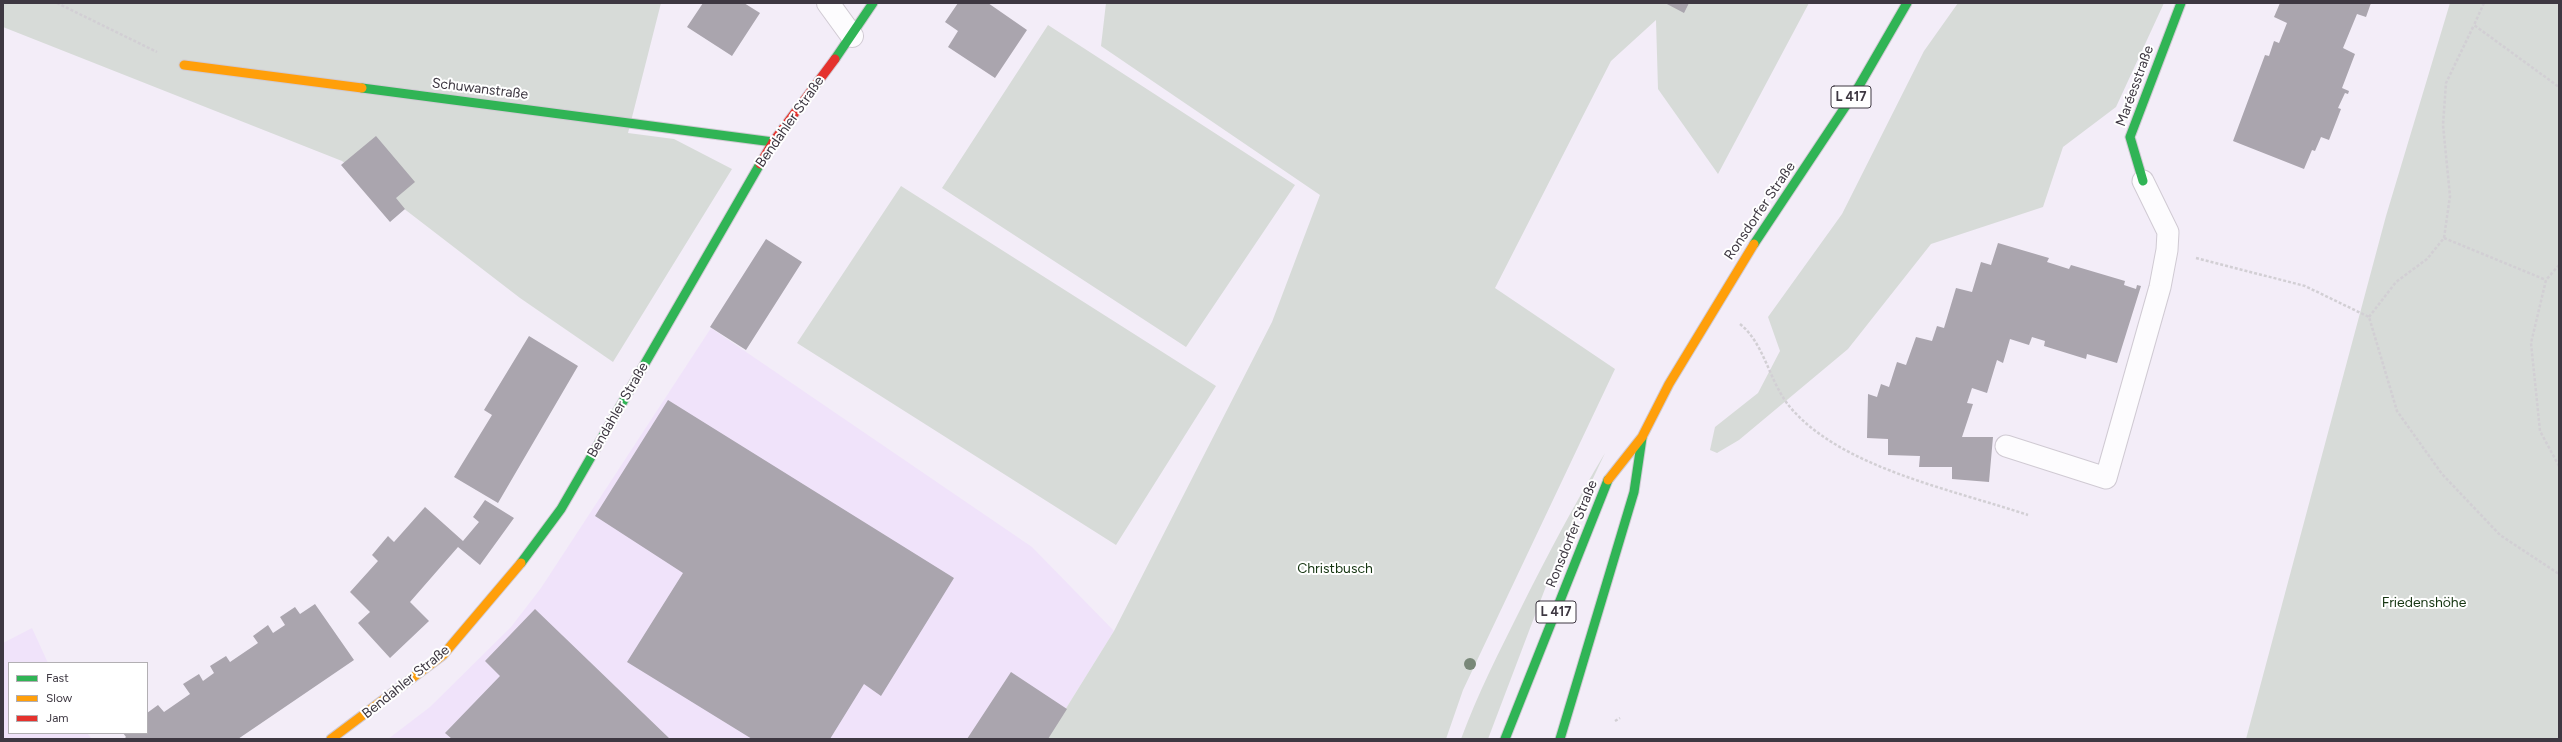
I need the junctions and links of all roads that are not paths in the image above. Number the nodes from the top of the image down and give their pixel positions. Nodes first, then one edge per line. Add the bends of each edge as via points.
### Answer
1 (828, 3) edge
2 (873, 3) edge
3 (1907, 3) edge
4 (2181, 3) edge
5 (852, 36) junction
6 (184, 65) road end
7 (773, 142) junction
8 (2143, 181) joint
9 (1642, 437) junction
10 (2006, 446) dead end
11 (331, 739) edge
12 (1505, 739) edge
13 (1560, 739) edge

1 - 5 street
2 - 5 street, Bendahler Straße
3 - 9 street, Ronsdorfer Straße / L 417 via 1859,86 1743,260 1668,384
4 - 8 street, Maréesstraße via 2130,137
5 - 7 street, Bendahler Straße
6 - 7 street, Schuwanstraße
7 - 11 street, Bendahler Straße via 561,509 506,583 443,655
8 - 10 lane via 2168,232 2167,250 2160,287 2106,478
9 - 12 street, Ronsdorfer Straße / L 417 via 1605,484
9 - 13 street, Ronsdorfer Straße / L 417 via 1634,492

